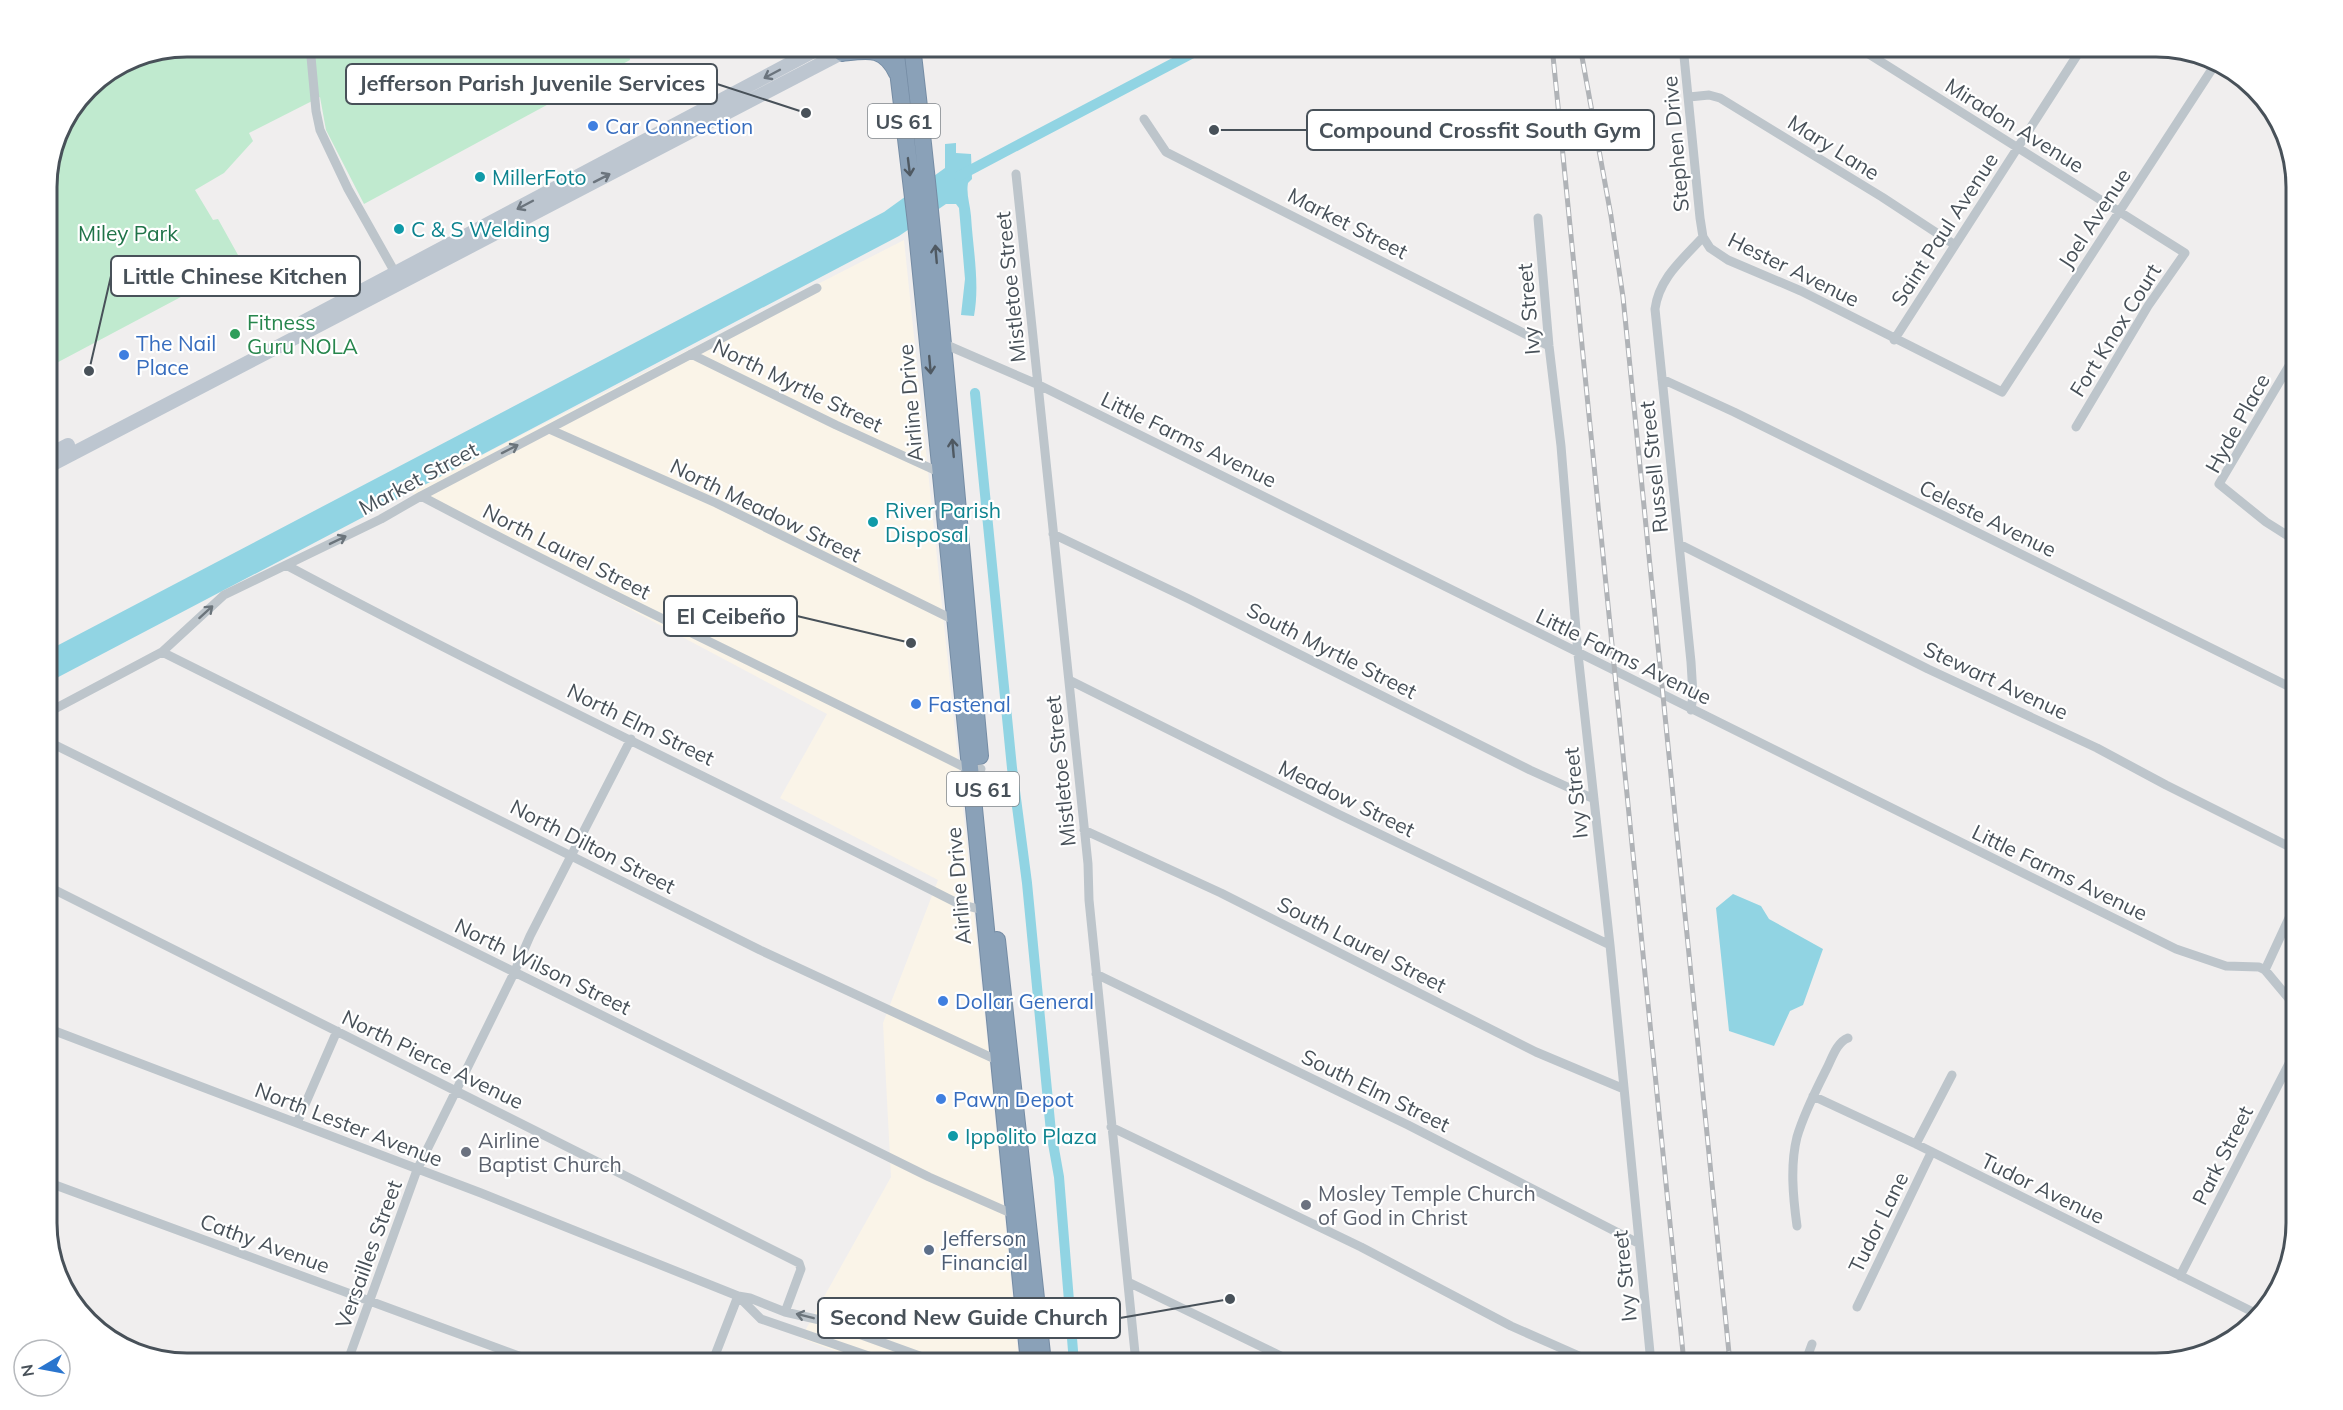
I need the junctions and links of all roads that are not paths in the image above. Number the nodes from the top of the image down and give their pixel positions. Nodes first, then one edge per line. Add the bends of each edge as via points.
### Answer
1 (311, 57) edge
2 (803, 57) edge
3 (834, 57) edge
4 (886, 57) edge
5 (896, 57) edge
6 (913, 57) edge
7 (1684, 57) edge
8 (1873, 57) edge
9 (2076, 57) edge
10 (2212, 70) edge
11 (899, 76) junction
12 (1689, 97) junction
13 (1144, 119) dead end
14 (2018, 148) junction
15 (1016, 174) dead end
16 (2119, 211) junction
17 (1538, 218) dead end
18 (1703, 237) junction
19 (1955, 245) junction
20 (2185, 253) joint
21 (398, 278) junction
22 (817, 288) dead end
23 (927, 340) junction
24 (1894, 340) junction
25 (945, 344) junction
26 (1549, 346) junction
27 (691, 354) junction
28 (2286, 371) edge
29 (1662, 380) junction
30 (1039, 384) junction
31 (2002, 392) joint
32 (2076, 427) dead end
33 (549, 429) junction
34 (57, 451) edge
35 (57, 462) edge
36 (947, 474) junction
37 (421, 496) junction
38 (1053, 534) junction
39 (2286, 535) edge
40 (1679, 544) junction
41 (286, 565) junction
42 (961, 621) junction
43 (162, 652) junction
44 (1578, 654) junction
45 (1069, 680) junction
46 (2286, 685) edge
47 (57, 708) edge
48 (1691, 710) junction
49 (631, 739) junction
50 (57, 746) edge
51 (975, 769) junction
52 (1594, 799) junction
53 (1084, 830) junction
54 (2286, 845) edge
55 (572, 854) junction
56 (57, 891) edge
57 (983, 910) junction
58 (2286, 925) edge
59 (1610, 945) junction
60 (2265, 970) junction
61 (514, 973) junction
62 (1096, 974) junction
63 (2286, 995) edge
64 (57, 1032) edge
65 (337, 1032) junction
66 (1848, 1038) dead end
67 (1004, 1063) junction
68 (2286, 1069) edge
69 (1952, 1075) dead end
70 (1623, 1089) junction
71 (456, 1090) junction
72 (1813, 1096) junction
73 (297, 1123) junction
74 (1111, 1127) junction
75 (1916, 1144) junction
76 (1931, 1153) junction
77 (417, 1170) junction
78 (57, 1186) edge
79 (1020, 1216) junction
80 (1797, 1226) dead end
81 (1638, 1242) junction
82 (2180, 1276) junction
83 (1128, 1282) junction
84 (738, 1296) junction
85 (370, 1300) junction
86 (1857, 1307) dead end
87 (785, 1311) junction
88 (2251, 1311) edge
89 (1812, 1344) dead end
90 (1267, 1350) junction
91 (909, 1352) edge
92 (351, 1353) edge
93 (509, 1353) edge
94 (716, 1353) edge
95 (858, 1353) edge
96 (1028, 1353) edge
97 (1041, 1353) edge
98 (1135, 1353) edge
99 (1266, 1353) edge
100 (1273, 1353) edge
101 (1571, 1353) edge
102 (1650, 1353) edge
103 (1809, 1353) edge

1 - 21 street via 320,130
2 -> 21 main road
21 -> 3 main road
4 - 11 highway
5 - 11 highway, Airline Drive / US 61
25 -> 6 highway, Airline Drive / US 61
7 - 12 street, Stephen Drive
8 - 14 street, Miradon Avenue
9 - 14 street, Saint Paul Avenue
10 - 16 street, Joel Avenue
11 -> 23 highway, Airline Drive / US 61
12 - 18 street, Stephen Drive
12 - 19 street, Mary Lane via 1720,98
13 - 26 street, Market Street via 1166,152
14 - 16 street, Miradon Avenue
14 - 19 street, Saint Paul Avenue
15 - 30 street, Mistletoe Street
16 - 20 street, Miradon Avenue
16 - 31 street, Joel Avenue
17 - 26 street, Ivy Street
18 - 24 street, Hester Avenue via 1710,249 1728,260 1801,291
18 - 29 street, Russell Street via 1666,277 1657,298
19 - 24 street, Saint Paul Avenue
20 - 32 street, Fort Knox Court via 2148,306
21 - 34 main road
21 - 35 main road
22 - 27 street, Market Street
23 - 25 street, Little Farms Avenue
23 -> 36 highway, Airline Drive / US 61
24 - 31 street, Hester Avenue
25 - 30 street, Little Farms Avenue
36 -> 25 highway, Airline Drive / US 61
26 - 44 street, Ivy Street
27 - 33 street, Market Street
27 - 36 street, North Myrtle Street
28 - 39 street, Hyde Place via 2219,484
29 - 40 street, Russell Street
29 - 46 street, Celeste Avenue
30 - 38 street, Mistletoe Street
30 - 44 street, Little Farms Avenue
37 -> 33 street, Market Street
33 - 42 street, North Meadow Street via 716,503
36 - 42 highway, Airline Drive / US 61
41 -> 37 street, Market Street
37 - 51 street, North Laurel Street via 702,639
38 - 45 street, Mistletoe Street
38 - 52 street, South Myrtle Street
40 - 48 street, Russell Street via 1691,662
40 - 54 street, Stewart Avenue
43 -> 41 street, Market Street via 224,596
41 - 49 street, North Elm Street via 416,634
42 - 51 highway, Airline Drive / US 61
43 - 47 street, Market Street
43 - 55 street, North Dilton Street
44 - 48 street, Little Farms Avenue
44 - 52 street, Ivy Street
45 - 53 street, Mistletoe Street
45 - 59 street, Meadow Street
48 - 60 street, Little Farms Avenue via 2176,949 2226,966
49 - 55 street, Versailles Street
49 - 57 street, North Elm Street via 959,904
50 - 61 street, North Wilson Street
51 - 57 highway, Airline Drive / US 61
51 - 67 highway, Airline Drive / US 61
52 - 59 street, Ivy Street
53 - 62 street, Mistletoe Street
53 - 70 street, South Laurel Street via 1221,893 1536,1052
55 - 61 street, Versailles Street
55 - 67 street, North Dilton Street via 760,950
56 - 65 street, North Pierce Avenue
57 - 67 highway, Airline Drive / US 61
58 - 60 street
59 - 70 street, Ivy Street
60 - 63 street
61 - 71 street, Versailles Street
61 - 79 street, North Wilson Street via 937,1181
62 - 74 street, Mistletoe Street
62 - 81 street, South Elm Street
64 - 73 street, North Lester Avenue
65 - 71 street, North Pierce Avenue
65 - 73 street
66 - 72 street via 1839,1045
67 - 79 highway, Airline Drive / US 61
68 - 82 street, Park Street
69 - 75 street
70 - 81 street, Ivy Street
71 - 77 street, Versailles Street
71 - 87 street, North Pierce Avenue via 801,1265
72 - 75 street, Tudor Avenue
72 - 80 street via 1797,1137 1793,1166
73 - 77 street, North Lester Avenue
74 - 83 street, Mistletoe Street
74 - 101 street
75 - 76 street, Tudor Avenue
76 - 82 street, Tudor Avenue
76 - 86 street, Tudor Lane
77 - 84 street, North Lester Avenue
77 - 85 street, Versailles Street
78 - 85 street, Cathy Avenue
79 - 96 highway, Airline Drive / US 61
79 - 97 highway, Airline Drive / US 61
81 - 102 street, Ivy Street
82 - 88 street, Tudor Avenue
83 - 90 street
83 - 98 street, Mistletoe Street
84 - 87 street, North Lester Avenue
84 - 94 street
84 - 95 street, North Lester Avenue via 761,1319
85 - 92 street, Versailles Street
85 - 93 street, Cathy Avenue
91 -> 87 street, North Lester Avenue
89 - 103 street
90 - 99 street
90 - 100 street

